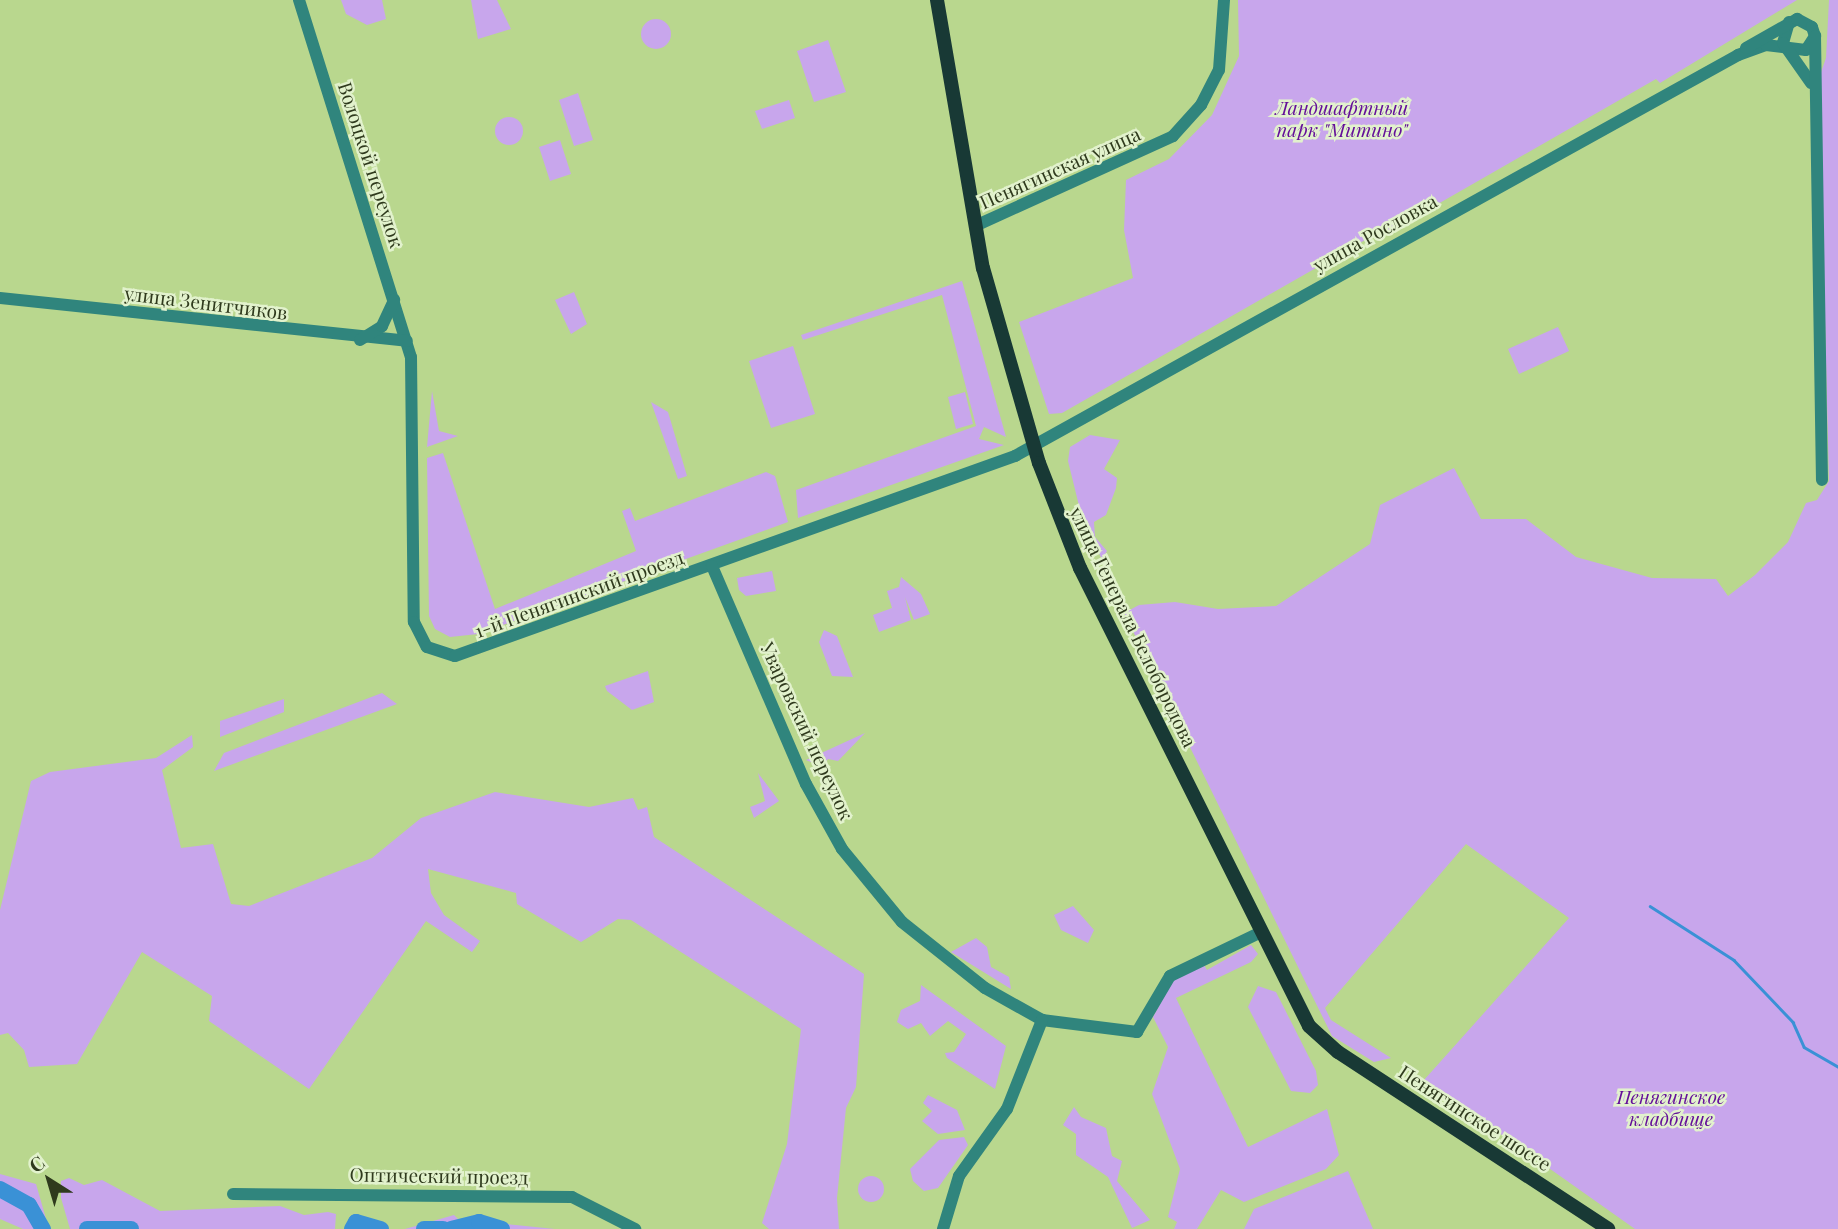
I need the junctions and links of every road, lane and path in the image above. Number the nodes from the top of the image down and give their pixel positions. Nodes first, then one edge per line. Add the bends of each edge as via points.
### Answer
1 (299, 0) edge
2 (937, 0) edge
3 (1224, 0) edge
4 (1789, 21) junction
5 (1815, 36) junction
6 (1789, 49) junction
7 (1738, 55) junction
8 (1811, 83) junction
9 (975, 226) junction
10 (0, 298) edge
11 (394, 300) junction
12 (359, 341) junction
13 (407, 341) junction
14 (1033, 447) junction
15 (1822, 480) dead end
16 (712, 566) junction
17 (1262, 932) junction
18 (1042, 1020) junction
19 (1321, 1039) joint
20 (233, 1194) dead end
21 (635, 1229) edge
22 (943, 1229) edge
23 (1608, 1229) edge

1 - 11 street, Волоцкой переулок
2 - 9 main road, улица Генерала Белобородова
3 - 9 street, Пенягинская улица via 1219,70 1201,105 1173,136
4 - 5 street via 1805,20
4 - 6 street via 1781,35
4 - 7 street, улица Рословка
5 - 6 street via 1806,50
5 - 8 street
6 - 7 street, улица Рословка via 1766,45
6 - 8 street
7 - 14 street, улица Рословка
8 - 15 street
9 - 14 main road, улица Генерала Белобородова
10 - 12 street, улица Зенитчиков
11 - 12 street via 382,326
11 - 13 street, Волоцкой переулок
12 - 13 street, улица Зенитчиков
13 - 16 street, 1-й Пенягинский проезд via 413,375 412,612 428,647 455,656 476,652
14 - 16 street, 1-й Пенягинский проезд
14 - 17 main road, улица Генерала Белобородова via 1080,568
16 - 18 street, Уваровский переулок via 811,794 842,849 926,944
17 - 18 street, Уваровский переулок via 1170,976 1137,1031
17 - 19 main road, улица Генерала Белобородова
18 - 22 street via 1007,1109 959,1177
19 - 23 main road, Пенягинское шоссе
20 - 21 street, Оптический проезд via 572,1196

